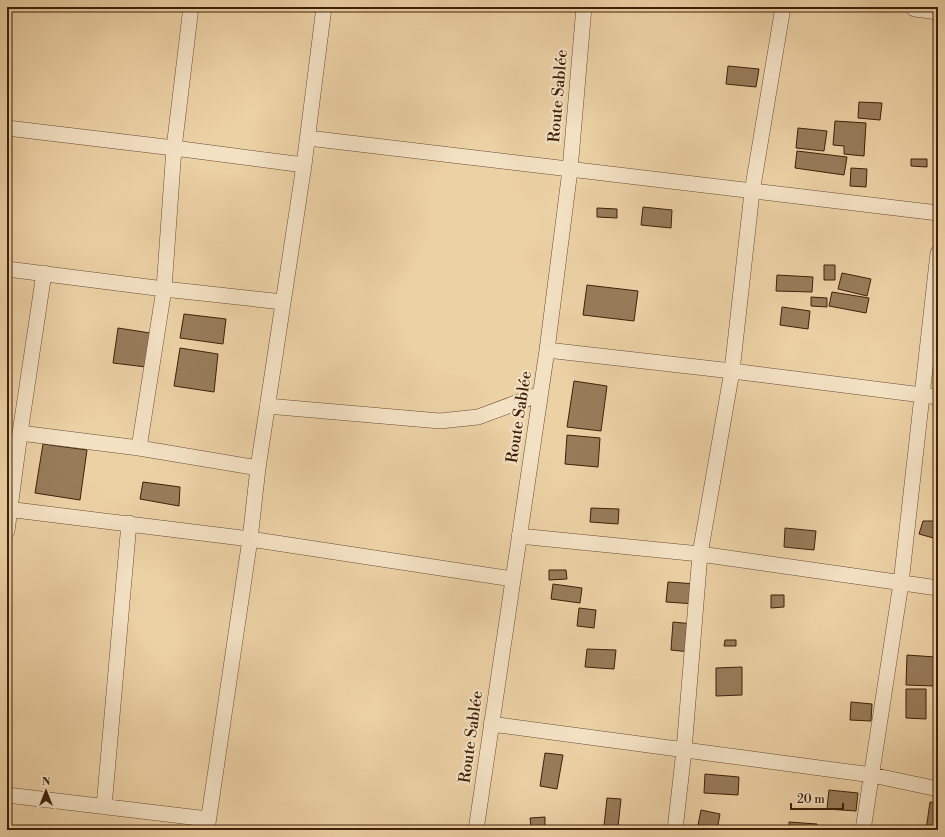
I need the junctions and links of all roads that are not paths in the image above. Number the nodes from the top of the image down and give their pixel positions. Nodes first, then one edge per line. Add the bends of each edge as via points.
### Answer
1 (191, 7) edge
2 (324, 7) edge
3 (584, 7) edge
4 (784, 7) edge
5 (914, 7) edge
6 (938, 10) edge
7 (7, 128) edge
8 (308, 138) junction
9 (174, 148) junction
10 (304, 165) junction
11 (570, 170) junction
12 (752, 192) junction
13 (938, 213) edge
14 (938, 254) edge
15 (7, 268) edge
16 (44, 273) junction
17 (164, 289) junction
18 (283, 302) junction
19 (547, 350) junction
20 (732, 371) junction
21 (540, 394) junction
22 (923, 394) junction
23 (938, 397) edge
24 (267, 406) junction
25 (20, 432) junction
26 (139, 448) junction
27 (258, 468) junction
28 (8, 510) edge
29 (128, 523) junction
30 (7, 531) edge
31 (519, 536) junction
32 (250, 539) junction
33 (700, 554) junction
34 (513, 579) junction
35 (901, 583) junction
36 (938, 588) edge
37 (491, 724) junction
38 (684, 750) junction
39 (872, 775) junction
40 (938, 789) edge
41 (7, 795) edge
42 (104, 806) junction
43 (208, 824) edge
44 (476, 830) edge
45 (675, 830) edge
46 (863, 830) edge

1 - 9 street
2 - 8 street
3 - 11 street, Route Sablée
4 - 12 street
5 - 6 street
7 - 9 street
8 - 10 street
8 - 11 street
9 - 10 street
9 - 17 street
10 - 18 street
11 - 12 street
11 - 19 street, Route Sablée
12 - 13 street
12 - 20 street
14 - 22 street
15 - 16 street
16 - 17 street
16 - 25 street
17 - 18 street
17 - 26 street
18 - 24 street
19 - 20 street
19 - 21 street, Route Sablée
20 - 22 street
20 - 33 street
21 - 24 street via 478,417 440,421
21 - 31 street, Route Sablée
22 - 23 street
22 - 35 street
24 - 27 street
25 - 26 street
25 - 28 street
26 - 27 street
27 - 32 street
28 - 29 street
28 - 30 street
29 - 32 street
29 - 42 street
31 - 33 street
31 - 34 street, Route Sablée
32 - 34 street
32 - 43 street
33 - 35 street
33 - 38 street
34 - 37 street, Route Sablée
35 - 36 street
35 - 39 street
37 - 38 street
37 - 44 street, Route Sablée
38 - 39 street
38 - 45 street
39 - 40 street
39 - 46 street
41 - 42 street
42 - 43 street

